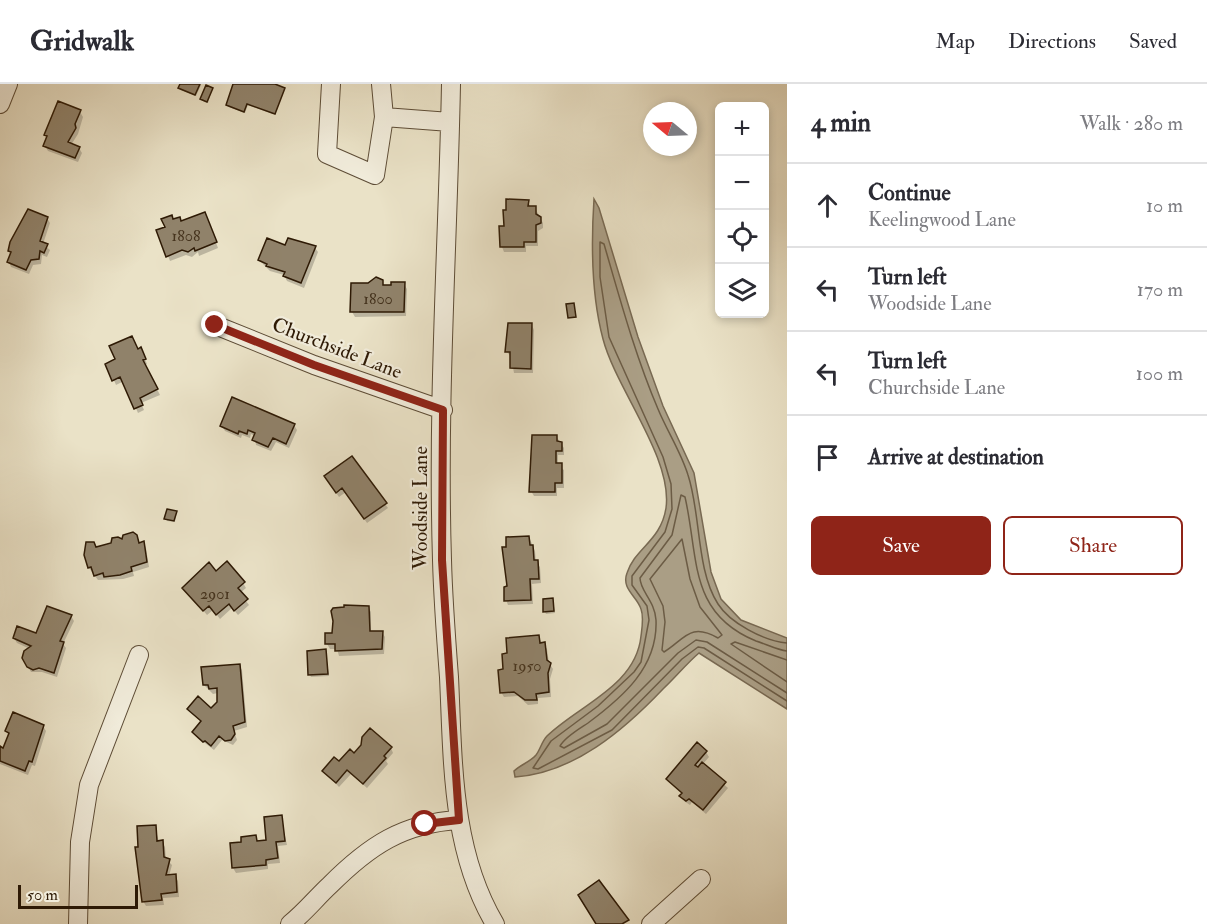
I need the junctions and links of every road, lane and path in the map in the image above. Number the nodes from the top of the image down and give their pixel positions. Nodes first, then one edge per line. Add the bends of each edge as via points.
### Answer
1 (8, 84) edge
2 (331, 84) edge
3 (381, 84) edge
4 (451, 84) edge
5 (0, 104) edge
6 (384, 117) junction
7 (450, 122) junction
8 (215, 325) dead end
9 (443, 410) junction
10 (139, 654) dead end
11 (459, 820) junction
12 (701, 879) dead end
13 (78, 924) edge
14 (290, 924) edge
15 (495, 924) edge
16 (651, 924) edge

1 - 5 street
2 - 6 street via 327,154 375,176
3 - 6 street
4 - 7 street, Woodside Lane
6 - 7 street
7 - 9 street, Woodside Lane
8 - 9 street, Churchside Lane
9 - 11 street, Woodside Lane via 442,560
10 - 13 street via 89,785 80,842
11 - 14 street via 425,824 379,842
11 - 15 street, Woodside Lane via 472,878
12 - 16 street

